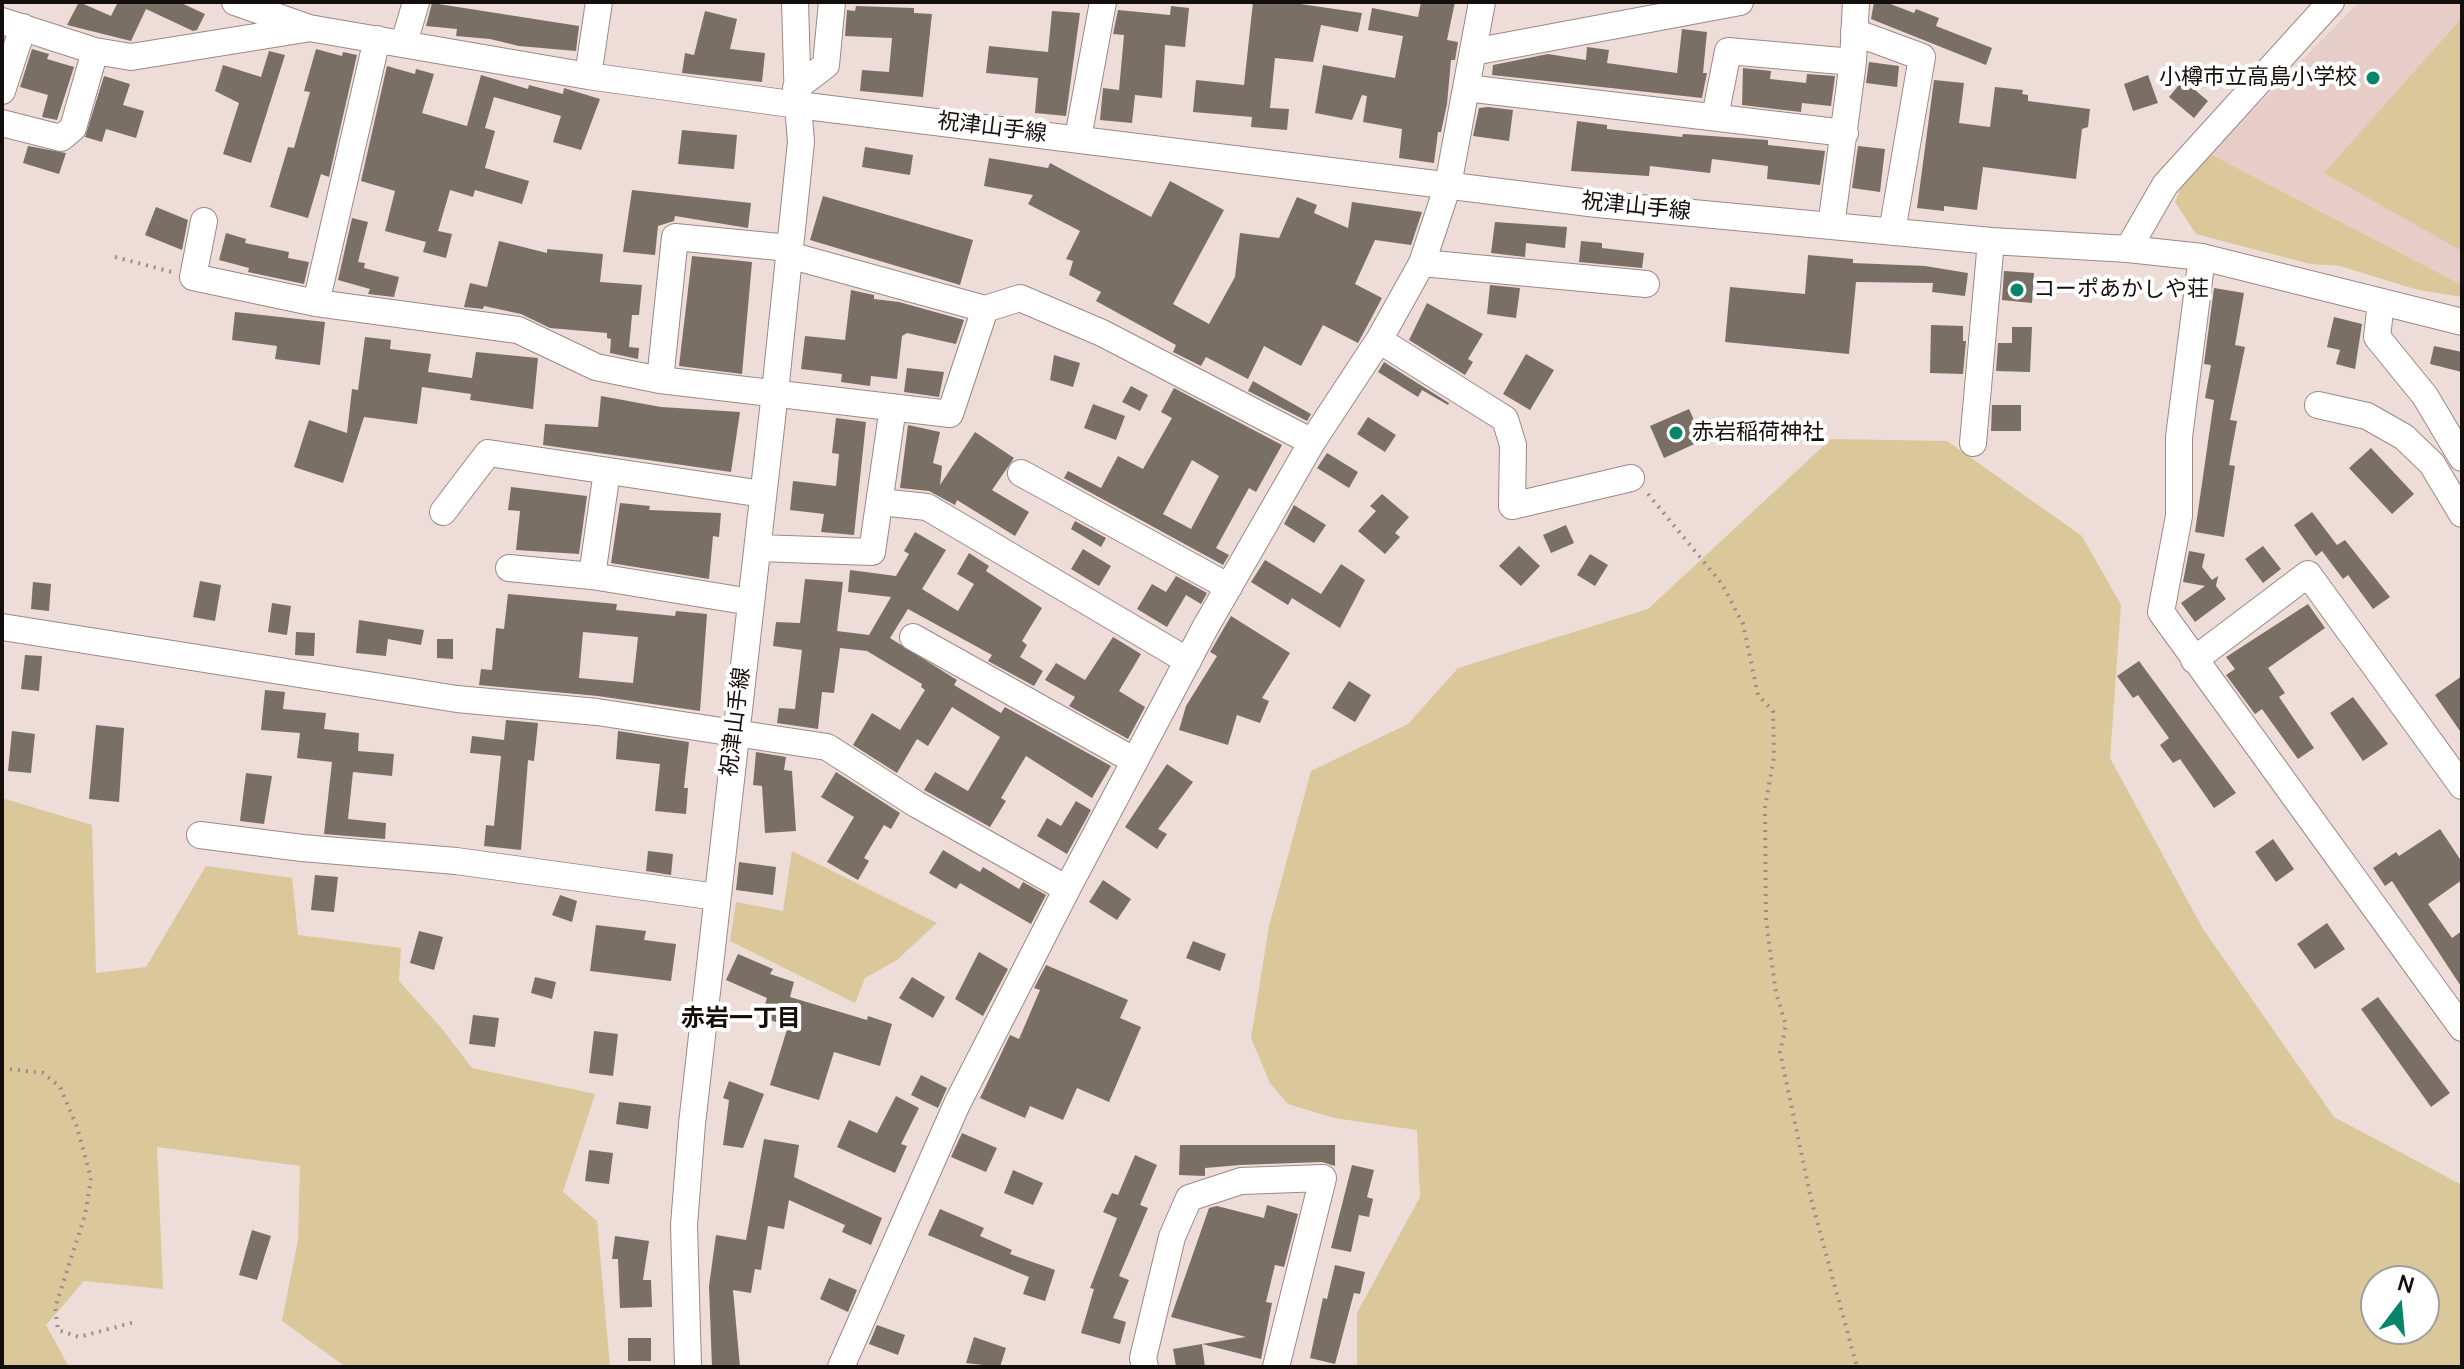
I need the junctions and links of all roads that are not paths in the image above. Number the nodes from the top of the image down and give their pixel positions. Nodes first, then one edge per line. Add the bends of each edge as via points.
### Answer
1 (235, 2) edge
2 (416, 2) edge
3 (599, 2) edge
4 (795, 2) edge
5 (832, 2) edge
6 (1103, 2) edge
7 (1482, 2) edge
8 (1740, 2) edge
9 (1856, 2) edge
10 (2331, 2) edge
11 (12, 24) edge
12 (309, 28) junction
13 (1854, 32) junction
14 (377, 39) junction
15 (404, 43) junction
16 (95, 51) junction
17 (1473, 52) junction
18 (1853, 62) junction
19 (588, 76) junction
20 (1466, 88) junction
21 (2, 91) edge
22 (797, 97) junction
23 (1715, 117) junction
24 (2, 123) edge
25 (1845, 133) junction
26 (1078, 138) junction
27 (1448, 185) junction
28 (204, 221) dead end
29 (1831, 226) junction
30 (1892, 232) junction
31 (1991, 241) junction
32 (2128, 249) junction
33 (789, 251) junction
34 (2202, 257) junction
35 (1422, 263) junction
36 (1646, 284) dead end
37 (2381, 302) junction
38 (316, 303) junction
39 (985, 309) junction
40 (2462, 322) edge
41 (1379, 340) junction
42 (660, 380) junction
43 (775, 392) junction
44 (2318, 405) dead end
45 (893, 407) junction
46 (1312, 442) junction
47 (1973, 443) dead end
48 (2462, 458) edge
49 (607, 471) junction
50 (1021, 473) dead end
51 (1631, 478) road end
52 (763, 494) junction
53 (880, 502) junction
54 (443, 512) dead end
55 (2462, 514) edge
56 (758, 548) junction
57 (509, 568) dead end
58 (592, 576) junction
59 (1229, 587) junction
60 (751, 602) junction
61 (2, 627) edge
62 (913, 637) dead end
63 (2194, 660) junction
64 (1188, 661) junction
65 (735, 730) junction
66 (2453, 756) edge
67 (1135, 761) junction
68 (2462, 786) edge
69 (200, 835) dead end
70 (1067, 889) junction
71 (717, 897) junction
72 (2458, 1013) edge
73 (688, 1367) edge
74 (841, 1367) edge
75 (1145, 1367) edge
76 (1276, 1367) edge

1 - 12 street
2 - 15 street
3 - 19 street
4 - 22 street
5 - 22 street via 826,65
6 - 26 street
7 - 17 street
8 - 17 street
9 - 13 street
10 - 32 street via 2165,185
11 - 16 street
11 - 21 street
12 - 14 street
12 - 16 street via 131,57
13 - 18 street
13 - 30 street via 1922,57
14 - 15 street
14 - 38 street
15 - 19 street
16 - 24 street via 73,128 61,138
17 - 20 street
18 - 23 street via 1728,51
18 - 25 street
19 - 22 street
20 - 23 street
20 - 27 street
22 - 26 street, 祝津山手線
22 - 33 street, 祝津山手線 via 801,142
23 - 25 street
25 - 29 street
26 - 27 street, 祝津山手線
27 - 29 street, 祝津山手線
27 - 35 street
28 - 38 street via 193,277
29 - 30 street, 祝津山手線
30 - 31 street, 祝津山手線
31 - 32 street, 祝津山手線
31 - 47 street
32 - 34 street, 祝津山手線
33 - 39 street
33 - 42 street via 675,237
33 - 43 street, 祝津山手線
34 - 37 street, 祝津山手線
34 - 63 street via 2179,437 2179,516 2161,612
35 - 36 street
35 - 41 street
37 - 40 street, 祝津山手線
37 - 48 street via 2377,337 2425,396
38 - 42 street via 518,330 596,367
39 - 45 street via 950,414
39 - 46 street via 1020,298 1102,333
41 - 46 street
41 - 51 street via 1505,419 1513,445 1512,506
42 - 43 street
43 - 45 street
43 - 52 street, 祝津山手線
44 - 55 street via 2367,416 2404,437 2432,464
45 - 53 street
46 - 59 street
49 - 52 street
49 - 54 street via 488,453
49 - 58 street
50 - 59 street
52 - 56 street, 祝津山手線
53 - 56 street via 872,552
53 - 64 street via 927,507
56 - 60 street, 祝津山手線
57 - 58 street
58 - 60 street
59 - 64 street
60 - 65 street, 祝津山手線
61 - 65 street via 457,699
62 - 67 street
63 - 66 street via 2308,574
63 - 72 street
64 - 67 street
65 - 70 street via 827,747
65 - 71 street, 祝津山手線
66 - 68 street
67 - 70 street
69 - 71 street via 456,861
70 - 74 street via 957,1104
71 - 73 street, 祝津山手線 via 684,1225
75 - 76 street via 1172,1237 1189,1198 1241,1181 1323,1178

